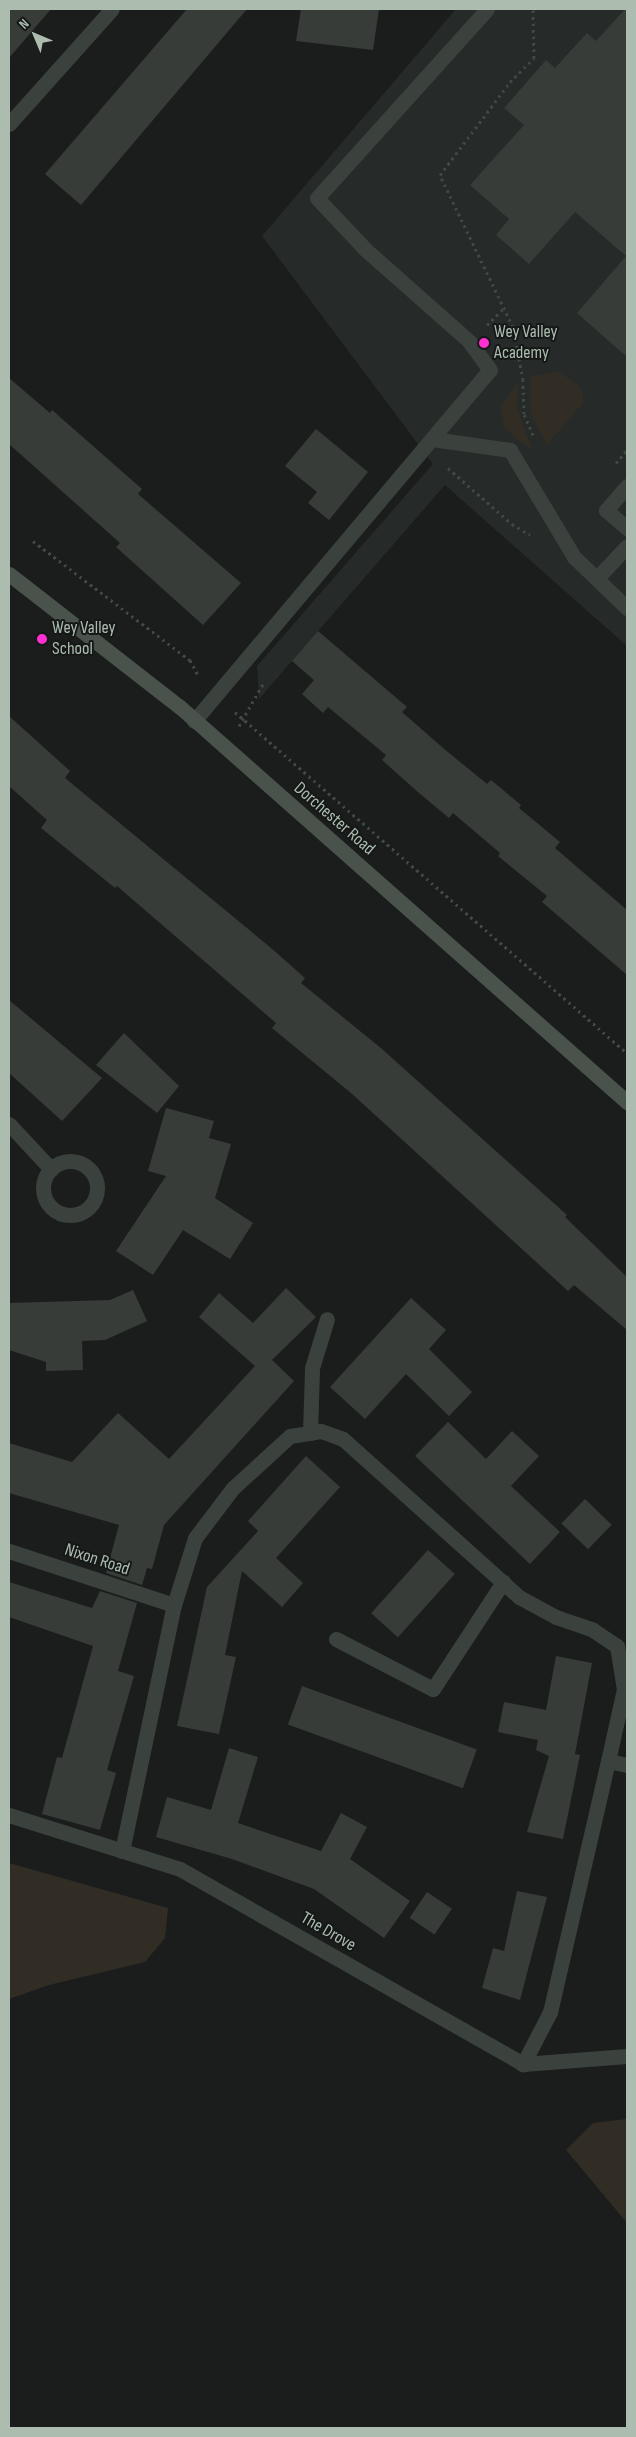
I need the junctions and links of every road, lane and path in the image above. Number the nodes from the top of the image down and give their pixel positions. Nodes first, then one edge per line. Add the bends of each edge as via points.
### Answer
1 (112, 9) edge
2 (487, 9) edge
3 (534, 9) edge
4 (9, 124) edge
5 (432, 439) junction
6 (537, 444) dead end
7 (627, 450) edge
8 (443, 464) dead end
9 (609, 470) dead end
10 (627, 486) edge
11 (627, 528) edge
12 (557, 530) junction
13 (33, 541) dead end
14 (627, 546) edge
15 (9, 574) edge
16 (597, 578) junction
17 (627, 608) edge
18 (265, 680) dead end
19 (218, 696) junction
20 (244, 720) junction
21 (194, 722) junction
22 (223, 746) junction
23 (627, 1053) edge
24 (627, 1102) edge
25 (9, 1124) edge
26 (51, 1169) dead end
27 (327, 1319) dead end
28 (310, 1433) junction
29 (9, 1551) edge
30 (502, 1582) junction
31 (174, 1606) junction
32 (336, 1639) dead end
33 (608, 1761) junction
34 (627, 1765) edge
35 (9, 1815) edge
36 (122, 1851) junction
37 (627, 2056) edge
38 (523, 2064) junction

1 - 4 street
2 - 5 street via 317,198 366,250 470,342 490,370
3 - 6 path via 534,58 510,82 440,175 513,327 523,380 524,414
5 - 12 street via 510,450
5 - 19 street
7 - 9 path
8 - 12 path via 512,524 545,544
10 - 11 street via 606,510
12 - 16 street via 574,557
13 - 19 path via 190,660 201,681
14 - 16 street
15 - 21 main road, Dorchester Road via 144,677
16 - 17 street
18 - 20 path via 254,695
19 - 20 path
19 - 21 street
20 - 22 path
20 - 23 path
21 - 22 main road, Dorchester Road
22 - 24 main road, Dorchester Road
25 - 26 street
27 - 28 street via 312,1368
28 - 30 street via 320,1431 343,1439
28 - 31 street via 290,1436 233,1488 195,1538
29 - 31 street, Nixon Road
30 - 32 street via 433,1689
30 - 33 street via 520,1597 556,1617 593,1630 616,1646 624,1689
31 - 36 street
33 - 34 street
33 - 38 street via 550,2012
35 - 36 street, The Drove
36 - 38 street, The Drove via 180,1869
37 - 38 street

